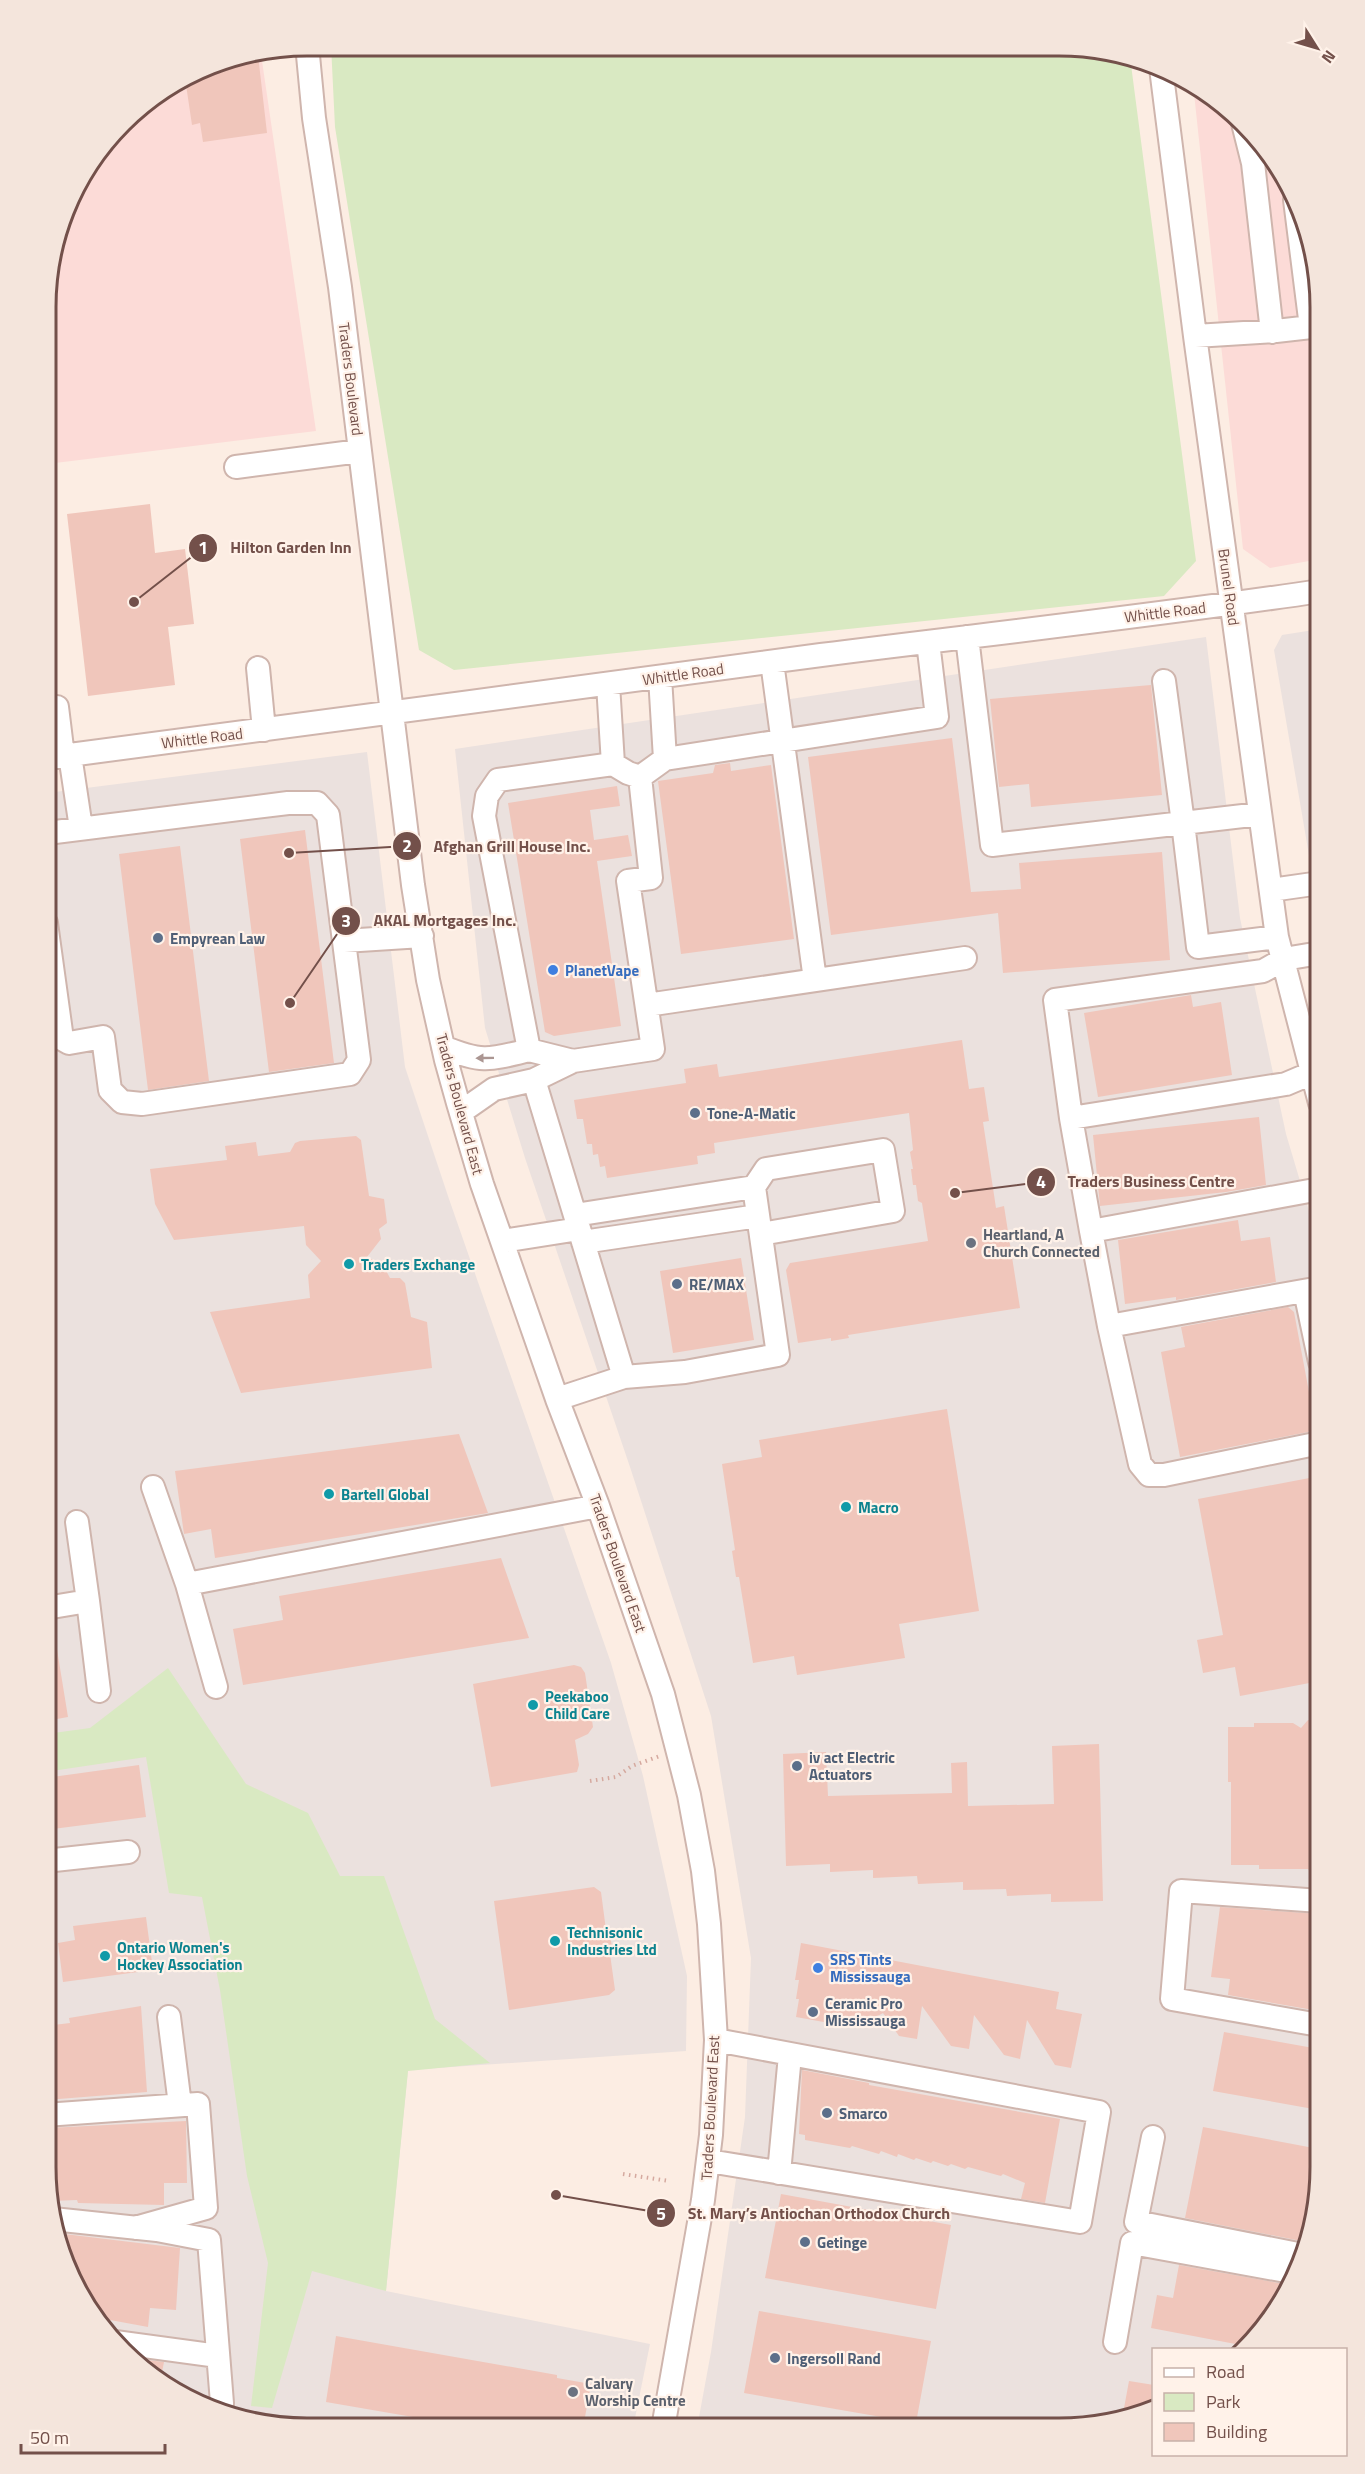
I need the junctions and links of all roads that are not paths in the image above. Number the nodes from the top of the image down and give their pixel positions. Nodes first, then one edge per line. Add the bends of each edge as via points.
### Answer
1 (308, 56) edge
2 (1162, 78) edge
3 (1248, 142) edge
4 (1302, 246) edge
5 (1308, 285) edge
6 (1310, 328) edge
7 (1272, 332) junction
8 (1195, 336) junction
9 (360, 451) junction
10 (236, 467) dead end
11 (1310, 592) edge
12 (1232, 604) junction
13 (967, 637) junction
14 (928, 642) junction
15 (772, 662) junction
16 (258, 669) dead end
17 (660, 677) junction
18 (1164, 681) dead end
19 (608, 684) junction
20 (57, 707) dead end
21 (393, 714) junction
22 (264, 730) junction
23 (782, 741) junction
24 (60, 756) edge
25 (665, 759) junction
26 (613, 764) junction
27 (640, 777) junction
28 (1260, 814) junction
29 (1183, 824) junction
30 (81, 828) junction
31 (56, 832) edge
32 (1310, 884) edge
33 (1271, 890) junction
34 (422, 936) junction
35 (1277, 937) junction
36 (344, 941) junction
37 (1310, 955) edge
38 (965, 958) dead end
39 (1284, 959) junction
40 (815, 980) junction
41 (56, 996) edge
42 (647, 1005) junction
43 (443, 1047) junction
44 (529, 1050) junction
45 (573, 1061) junction
46 (1310, 1065) edge
47 (1310, 1074) edge
48 (534, 1080) junction
49 (461, 1112) junction
50 (1071, 1118) junction
51 (754, 1187) junction
52 (1310, 1191) edge
53 (760, 1225) junction
54 (579, 1229) junction
55 (1090, 1231) junction
56 (502, 1241) junction
57 (1310, 1289) edge
58 (1109, 1326) junction
59 (624, 1377) junction
60 (557, 1399) junction
61 (1310, 1445) edge
62 (153, 1487) dead end
63 (598, 1506) junction
64 (77, 1522) dead end
65 (187, 1584) junction
66 (88, 1601) junction
67 (56, 1606) edge
68 (216, 1687) dead end
69 (99, 1691) dead end
70 (129, 1852) dead end
71 (56, 1860) edge
72 (1310, 1900) edge
73 (169, 2017) dead end
74 (1310, 2023) edge
75 (716, 2040) junction
76 (790, 2055) junction
77 (180, 2105) junction
78 (56, 2114) edge
79 (1153, 2137) dead end
80 (709, 2161) junction
81 (779, 2173) junction
82 (61, 2220) edge
83 (135, 2228) junction
84 (1294, 2253) edge
85 (1287, 2271) edge
86 (1115, 2342) dead end
87 (128, 2344) edge
88 (218, 2356) junction
89 (222, 2403) edge
90 (665, 2418) edge

1 - 9 street, Traders Boulevard
2 - 8 street, Brunel Road
3 - 7 street
4 - 5 street
6 - 7 street
7 - 8 street
8 - 12 street, Brunel Road
9 - 10 street
9 - 21 street, Traders Boulevard
11 - 12 street, Whittle Road
12 - 13 street, Whittle Road
12 - 28 street, Brunel Road
13 - 14 street, Whittle Road
13 - 29 street via 992,845
14 - 15 street, Whittle Road
14 - 23 street via 937,717
15 - 17 street, Whittle Road
15 - 23 street
16 - 22 street
17 - 19 street, Whittle Road
17 - 25 street
18 - 29 street
19 - 21 street, Whittle Road
19 - 26 street
20 - 24 street
21 - 22 street, Whittle Road
21 - 34 street, Traders Boulevard East
22 - 24 street, Whittle Road
23 - 25 street
23 - 40 street
24 - 30 street
25 - 27 street
26 - 27 street
26 - 44 street via 498,780 487,796 484,816
27 - 42 street via 651,878 628,881
28 - 29 street
28 - 33 street, Brunel Road
29 - 35 street via 1198,947
30 - 31 street
30 - 36 street via 288,803 317,803 328,815
32 - 33 street
33 - 35 street, Brunel Road
34 - 36 street
34 - 43 street, Traders Boulevard East
35 - 39 street, Brunel Road
36 - 41 street via 359,1060 350,1074 142,1104 122,1102 110,1090 103,1037 69,1043 62,1039
37 - 39 street
38 - 40 street
39 - 46 street, Brunel Road
39 - 50 street via 1263,971 1055,1000
40 - 42 street
42 - 45 street via 653,1049
44 -> 43 street via 492,1059 470,1058
43 - 49 street, Traders Boulevard East
44 - 45 street
45 - 48 street
47 - 50 street via 1286,1084
48 - 49 street via 494,1089
48 - 54 street
49 - 56 street, Traders Boulevard East
50 - 55 street
51 - 53 street
51 - 53 street via 766,1169 883,1150 893,1211
51 - 54 street
52 - 55 street
53 - 54 street
53 - 59 street via 777,1355 685,1372
54 - 56 street
54 - 59 street
55 - 58 street
56 - 60 street, Traders Boulevard East
57 - 58 street
58 - 61 street via 1140,1464 1149,1475
59 - 60 street
60 - 63 street, Traders Boulevard East
62 - 65 street
63 - 65 street
63 - 75 street, Traders Boulevard East via 651,1657 691,1806 709,1924
64 - 66 street
65 - 68 street
66 - 67 street
66 - 69 street
70 - 71 street
72 - 74 street via 1181,1891 1172,1999
73 - 77 street
75 - 76 street
75 - 80 street, Traders Boulevard East
76 - 81 street
76 - 81 street via 1099,2112 1080,2222
77 - 78 street
77 - 83 street via 198,2104 206,2208
79 - 84 street via 1136,2222
80 - 81 street
80 - 90 street, Traders Boulevard East
82 - 83 street
83 - 88 street via 208,2240
85 - 86 street via 1132,2243
87 - 88 street
88 - 89 street

